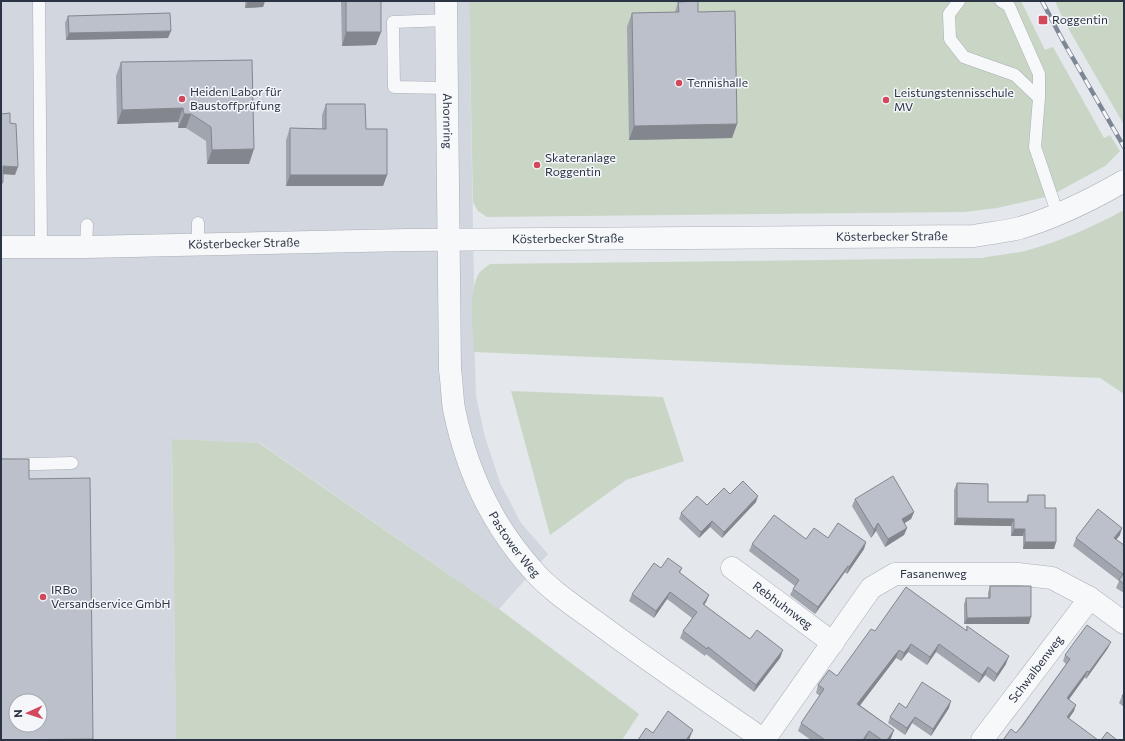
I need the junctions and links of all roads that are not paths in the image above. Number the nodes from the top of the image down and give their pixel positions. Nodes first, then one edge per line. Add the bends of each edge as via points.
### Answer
1 (39, 1) edge
2 (959, 1) edge
3 (1001, 1) edge
4 (446, 10) edge
5 (447, 88) junction
6 (1039, 98) junction
7 (1124, 181) edge
8 (1058, 215) junction
9 (198, 223) dead end
10 (449, 240) junction
11 (198, 245) junction
12 (1, 247) edge
13 (41, 247) junction
14 (72, 463) dead end
15 (1, 465) edge
16 (732, 568) dead end
17 (1090, 598) junction
18 (1124, 623) edge
19 (833, 643) junction
20 (764, 740) edge
21 (982, 740) edge

1 - 13 lane
2 - 6 lane via 949,14 950,39 964,57 1015,74
3 - 6 lane via 1009,6 1039,74
4 - 5 street, Ahornring
4 - 5 lane via 393,22 394,87
5 - 10 street, Ahornring
6 - 8 lane via 1035,147
7 - 8 street, Kösterbecker Straße
8 - 10 street, Kösterbecker Straße via 1019,228 974,236
9 - 11 lane
10 - 11 street, Kösterbecker Straße
10 - 20 street, Pastower Weg via 450,370 454,408 477,486 511,544 532,569 560,595
11 - 13 street, Kösterbecker Straße via 86,236
12 - 13 street, Kösterbecker Straße
14 - 15 lane
16 - 19 street, Rebhuhnweg
17 - 18 street, Fasanenweg
17 - 19 street, Fasanenweg via 1052,578 1025,575 895,574 871,588
17 - 21 street, Schwalbenweg
19 - 20 street, Fasanenweg

